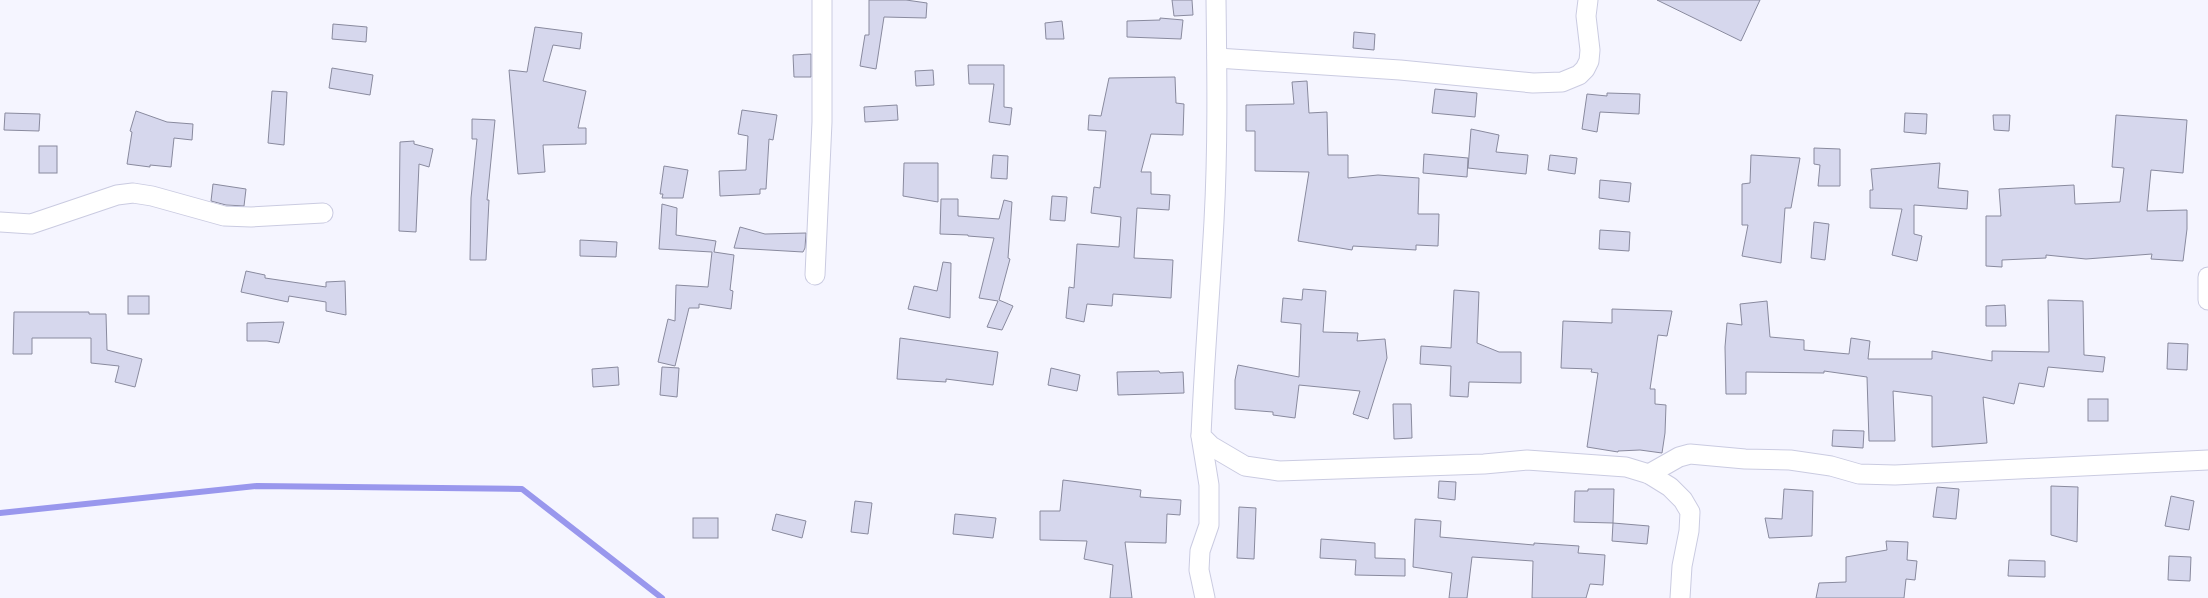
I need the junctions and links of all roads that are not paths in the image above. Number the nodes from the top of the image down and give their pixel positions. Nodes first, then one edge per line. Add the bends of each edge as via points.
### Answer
1 (822, 0) edge
2 (1216, 0) edge
3 (1588, 0) edge
4 (1217, 58) junction
5 (323, 213) dead end
6 (0, 222) edge
7 (815, 275) dead end
8 (2208, 277) edge
9 (2208, 300) edge
10 (1201, 436) junction
11 (2208, 460) edge
12 (1649, 474) junction
13 (1205, 598) edge
14 (1680, 598) edge

1 - 7 street via 822,122
2 - 4 street
3 - 4 street via 1586,16 1589,61 1579,76 1562,82 1533,83 1400,70
4 - 10 street via 1214,220
5 - 6 street via 224,216 133,193 116,195 30,224
8 - 9 street
10 - 12 street via 1211,446 1245,466 1279,471 1484,464 1527,460 1626,467
10 - 13 street via 1209,486 1209,525 1200,550 1199,570
11 - 12 street via 1895,475 1859,474 1831,466 1790,460 1690,454 1678,457
12 - 14 street via 1670,487 1683,500 1690,512

